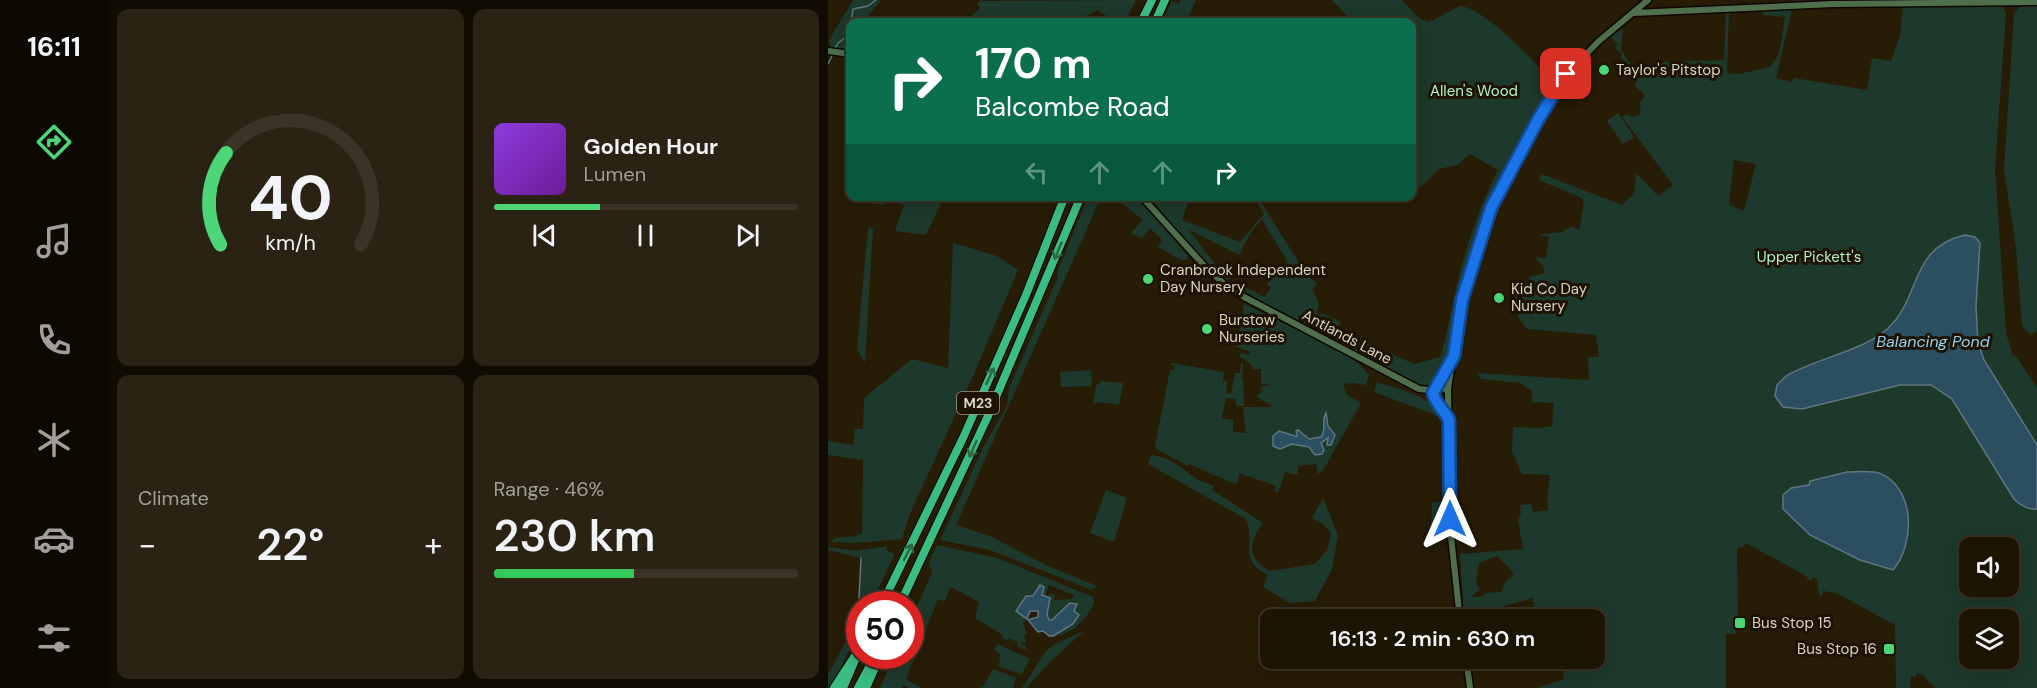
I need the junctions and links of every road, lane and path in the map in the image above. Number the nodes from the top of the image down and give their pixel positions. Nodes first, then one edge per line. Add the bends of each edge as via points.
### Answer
1 (1152, 0) edge
2 (1165, 0) edge
3 (1647, 1) edge
4 (2037, 2) edge
5 (1633, 13) junction
6 (1652, 13) junction
7 (1143, 18) edge
8 (1157, 18) edge
9 (829, 51) edge
10 (846, 53) edge
11 (1063, 201) edge
12 (1079, 201) edge
13 (1145, 201) edge
14 (1453, 358) junction
15 (1407, 383) junction
16 (1436, 388) junction
17 (1448, 394) junction
18 (1437, 401) junction
19 (1449, 420) junction
20 (888, 591) edge
21 (906, 591) edge
22 (1459, 609) edge
23 (847, 669) edge
24 (851, 669) edge
25 (868, 669) edge
26 (874, 669) edge
27 (1468, 669) edge
28 (834, 688) edge
29 (843, 688) edge
30 (858, 688) edge
31 (866, 688) edge
32 (1470, 688) edge

1 - 7 highway
2 - 8 highway
3 - 5 main road
3 - 6 main road
4 - 6 main road via 1876,3
5 - 6 main road
5 - 14 main road via 1564,77 1506,177 1471,266
9 - 10 main road
20 -> 11 highway, M23 via 963,438
12 -> 21 highway, M23 via 993,405
13 - 15 main road, Antlands Lane via 1228,287
14 - 16 main road
14 - 17 main road
15 - 16 main road, Antlands Lane via 1423,390
15 - 18 main road, Antlands Lane
16 - 17 main road via 1442,387
16 - 18 main road via 1433,396
17 - 18 main road via 1444,402
17 - 19 main road
18 - 19 main road
19 - 22 main road via 1450,527
23 - 28 highway
24 - 29 highway
25 - 30 highway
26 - 31 highway
27 - 32 main road

